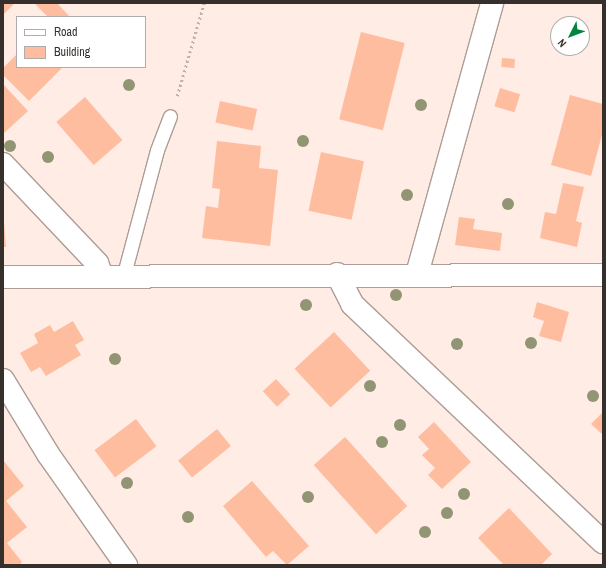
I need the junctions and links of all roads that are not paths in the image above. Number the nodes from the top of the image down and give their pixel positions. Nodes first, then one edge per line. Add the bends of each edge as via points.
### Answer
1 (492, 3) edge
2 (170, 116) road end
3 (3, 164) edge
4 (337, 274) junction
5 (417, 274) junction
6 (113, 275) junction
7 (603, 276) edge
8 (3, 277) edge
9 (3, 380) edge
10 (603, 542) edge
11 (126, 565) edge

1 - 5 street
2 - 6 lane
3 - 6 street via 97,263
4 - 5 street
4 - 6 street
4 - 10 street via 352,304
5 - 7 street
6 - 8 street
9 - 11 street via 48,454

